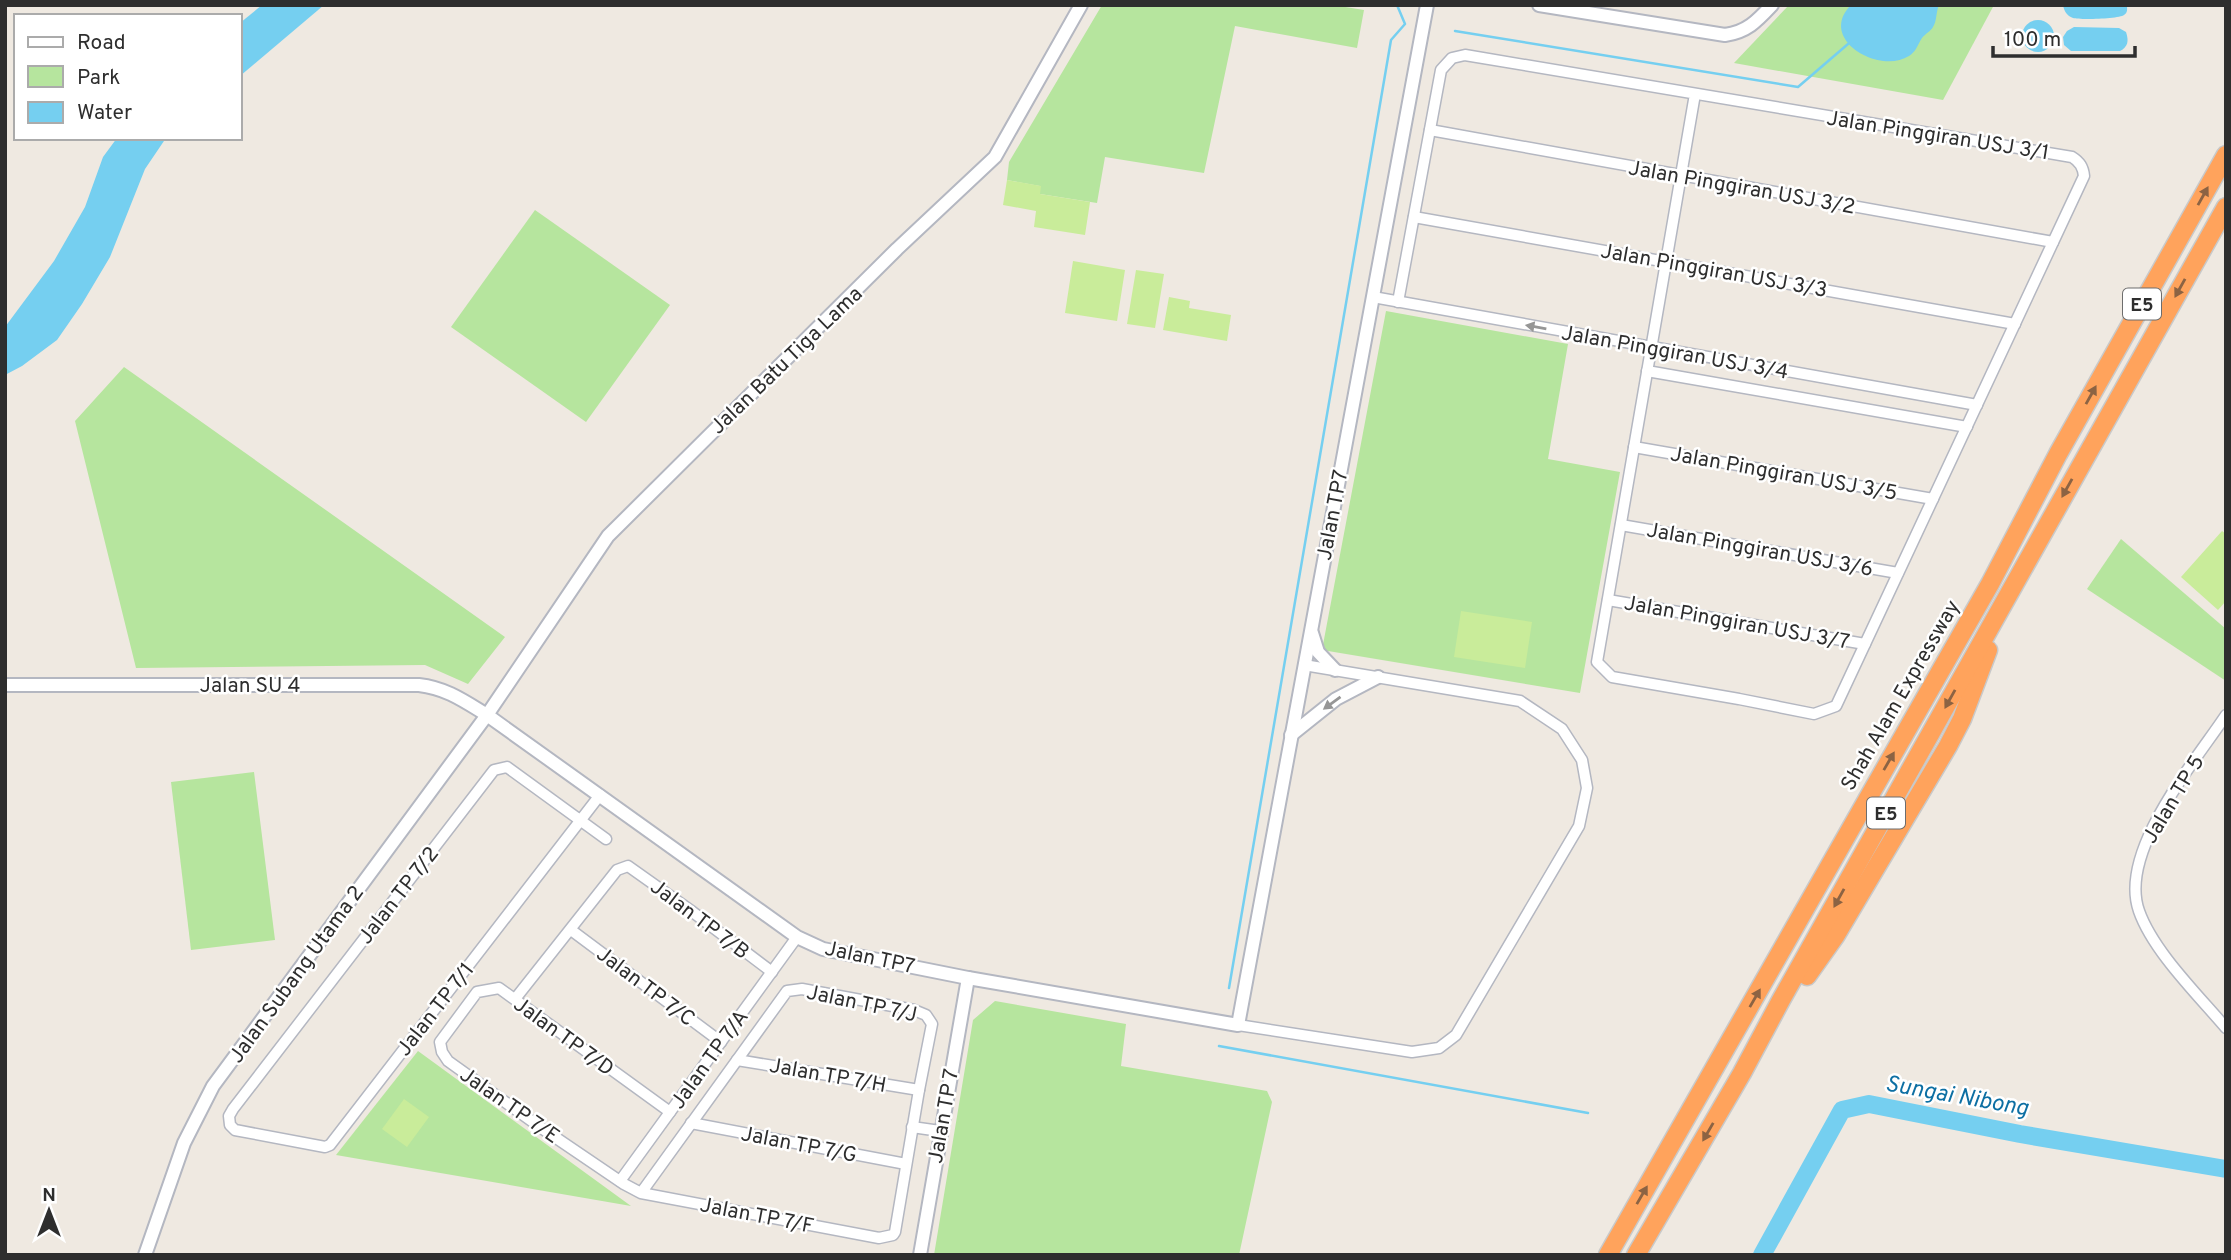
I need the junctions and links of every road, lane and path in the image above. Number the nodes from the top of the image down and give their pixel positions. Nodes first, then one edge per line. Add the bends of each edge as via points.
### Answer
1 (1082, 5) edge
2 (1427, 5) edge
3 (1539, 5) edge
4 (1772, 5) edge
5 (1695, 94) junction
6 (1430, 130) junction
7 (2226, 155) edge
8 (1681, 176) junction
9 (2226, 207) edge
10 (1413, 217) junction
11 (2053, 243) junction
12 (1666, 262) junction
13 (1373, 298) junction
14 (1398, 302) junction
15 (2015, 324) junction
16 (1651, 348) junction
17 (1647, 371) junction
18 (1977, 405) junction
19 (1967, 426) junction
20 (1634, 447) junction
21 (1933, 499) junction
22 (1621, 525) junction
23 (1898, 573) junction
24 (1608, 600) junction
25 (1311, 629) junction
26 (1865, 644) junction
27 (1304, 665) junction
28 (1335, 670) junction
29 (1378, 677) junction
30 (5, 685) edge
31 (487, 715) junction
32 (2226, 715) edge
33 (1291, 735) junction
34 (600, 795) junction
35 (580, 821) junction
36 (606, 839) dead end
37 (571, 930) junction
38 (797, 937) junction
39 (772, 972) junction
40 (968, 978) junction
41 (515, 999) junction
42 (460, 1013) joint
43 (1238, 1025) junction
44 (2226, 1028) edge
45 (721, 1042) junction
46 (737, 1060) junction
47 (919, 1090) junction
48 (670, 1112) junction
49 (691, 1123) junction
50 (912, 1128) junction
51 (235, 1130) joint
52 (940, 1131) junction
53 (906, 1164) junction
54 (620, 1181) junction
55 (641, 1193) junction
56 (145, 1255) edge
57 (920, 1255) edge
58 (1608, 1255) edge
59 (1636, 1255) edge

1 - 31 street, Jalan Batu Tiga Lama via 995,157 608,536
2 - 13 street, Jalan TP7
3 - 4 street via 1725,36 1752,26
5 - 6 street, Jalan Pinggiran USJ 3/1 via 1465,55 1452,58 1441,70
5 - 8 street
5 - 11 street, Jalan Pinggiran USJ 3/1 via 2072,157 2082,166 2084,176
6 - 8 street, Jalan Pinggiran USJ 3/2
6 - 10 street, Jalan Pinggiran USJ 3/1
58 -> 7 highway, Shah Alam Expressway / E5 via 1990,584
8 - 11 street, Jalan Pinggiran USJ 3/2
8 - 12 street
9 -> 59 highway, Shah Alam Expressway / E5
10 - 12 street, Jalan Pinggiran USJ 3/3
10 - 14 street, Jalan Pinggiran USJ 3/1
11 - 15 street, Jalan Pinggiran USJ 3/1
12 - 15 street, Jalan Pinggiran USJ 3/3
12 - 16 street
13 - 14 street, Jalan Pinggiran USJ 3/4
13 - 25 street, Jalan TP7
16 -> 14 street, Jalan Pinggiran USJ 3/4
15 - 18 street, Jalan Pinggiran USJ 3/1
16 - 17 street
16 - 18 street, Jalan Pinggiran USJ 3/4
17 - 19 street, Jalan Pinggiran USJ 3/4
17 - 20 street
18 - 19 street, Jalan Pinggiran USJ 3/1
19 - 21 street, Jalan Pinggiran USJ 3/1
20 - 21 street, Jalan Pinggiran USJ 3/5
20 - 22 street
21 - 23 street, Jalan Pinggiran USJ 3/1
22 - 23 street, Jalan Pinggiran USJ 3/6
22 - 24 street
23 - 26 street, Jalan Pinggiran USJ 3/1
24 - 26 street, Jalan Pinggiran USJ 3/7
24 - 26 street, Jalan Pinggiran USJ 3/1 via 1597,662 1612,677 1814,714 1836,706
25 - 27 street, Jalan TP7
25 - 28 street via 1318,652
27 - 28 street, Jalan TP7
27 - 33 street, Jalan TP7
28 - 29 street, Jalan TP7
29 -> 33 street via 1336,699
29 - 43 street, Jalan TP7 via 1520,701 1562,729 1582,760 1587,788 1579,826 1456,1035 1438,1048 1412,1052
30 - 31 street, Jalan SU 4 via 419,685 450,692
31 - 34 street, Jalan TP7
31 - 56 street, Jalan Subang Utama 2 via 214,1086 184,1143
32 - 44 street, Jalan TP 5 via 2151,831 2140,854 2136,888 2139,911 2159,947
33 - 43 street, Jalan TP7
34 - 35 street, Jalan TP 7/1
34 - 38 street, Jalan TP7
35 - 36 street, Jalan TP 7/2
35 - 51 street, Jalan TP 7/1 via 330,1145
35 - 51 street, Jalan TP 7/2 via 507,767 494,770 233,1109 229,1121
37 - 39 street, Jalan TP 7/B via 617,870 628,866
37 - 41 street
37 - 45 street, Jalan TP 7/C
38 - 39 street, Jalan TP 7/A
38 - 40 street, Jalan TP7 via 823,948
39 - 45 street, Jalan TP 7/A
40 - 43 street, Jalan TP7
40 - 52 street, Jalan TP 7
41 - 42 street, Jalan TP 7/D via 499,988 488,989 477,992
41 - 48 street, Jalan TP 7/D
42 - 54 street, Jalan TP 7/E via 440,1042 448,1061
45 - 48 street, Jalan TP 7/A
46 - 47 street, Jalan TP 7/H
46 - 47 street, Jalan TP 7/J via 787,991 802,989 926,1015 932,1024
46 - 49 street
47 - 50 street
48 - 54 street, Jalan TP 7/A
49 - 53 street, Jalan TP 7/G
49 - 55 street
50 - 52 street
50 - 53 street
52 - 57 street, Jalan TP 7
53 - 55 street, Jalan TP 7/F via 895,1232 879,1238
54 - 55 street, Jalan TP 7/F

